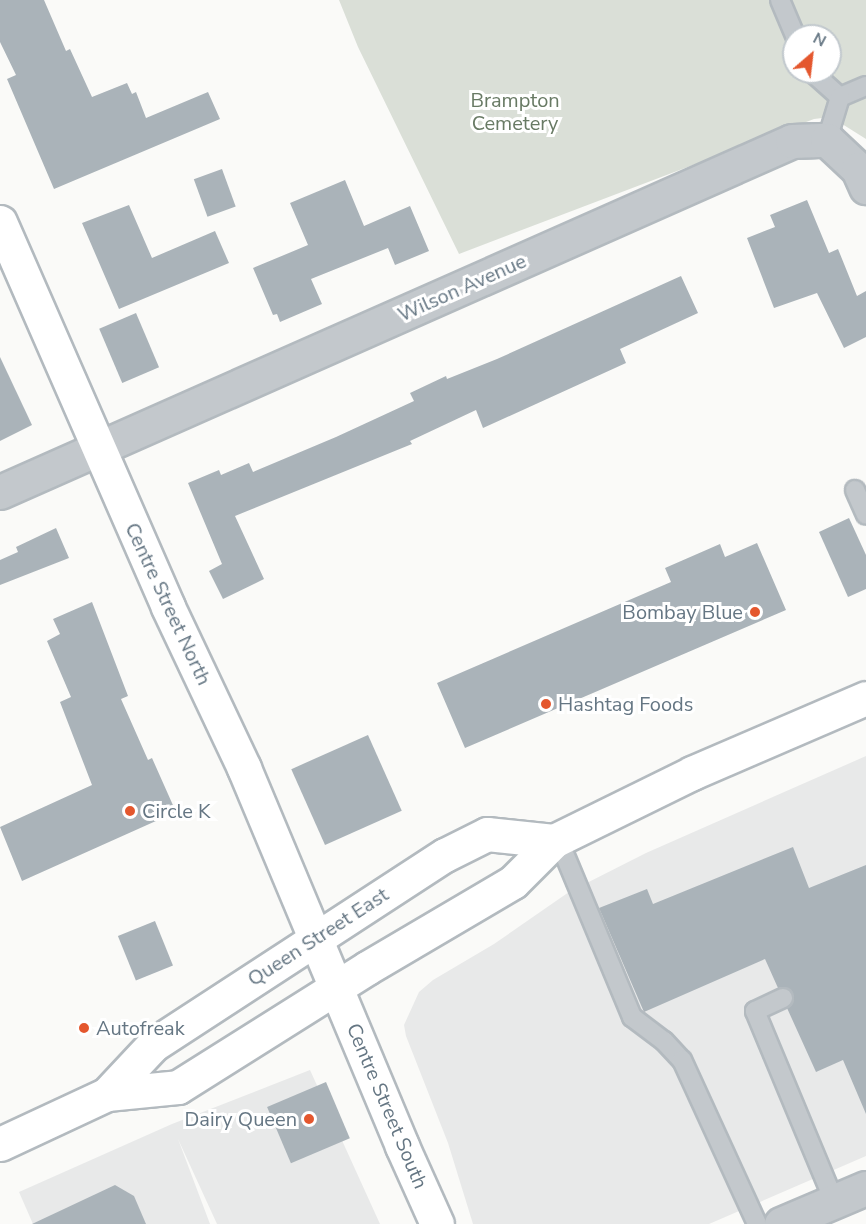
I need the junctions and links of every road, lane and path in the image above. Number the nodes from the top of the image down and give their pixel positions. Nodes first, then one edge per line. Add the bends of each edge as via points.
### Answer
1 (780, 0) edge
2 (790, 24) edge
3 (825, 84) edge
4 (866, 86) edge
5 (840, 97) junction
6 (827, 140) junction
7 (866, 187) edge
8 (0, 222) edge
9 (99, 449) junction
10 (855, 490) dead end
11 (0, 492) edge
12 (866, 515) edge
13 (866, 698) edge
14 (556, 840) junction
15 (316, 937) junction
16 (337, 987) junction
17 (783, 998) dead end
18 (107, 1094) junction
19 (3, 1143) edge
20 (866, 1188) edge
21 (834, 1201) junction
22 (437, 1224) edge
23 (757, 1224) edge
24 (781, 1224) edge

1 - 2 lane
3 - 5 lane
4 - 5 lane
5 - 6 lane
6 - 7 street via 858,169
6 - 9 street, Wilson Avenue via 792,141
8 - 9 main road, Centre Street North
9 - 11 street, Wilson Avenue
9 - 15 main road, Centre Street North
10 - 12 lane
13 - 14 main road, Queen Street East via 692,773
14 - 15 main road, Queen Street East via 487,834 445,855
14 - 16 main road, Queen Street East via 513,882
14 - 23 lane via 632,1017 682,1059
15 - 16 main road, Centre Street North
15 - 18 main road, Queen Street East via 153,1045
16 - 18 main road, Queen Street East via 178,1087
16 - 22 main road, Centre Street South
17 - 21 lane via 755,1011
18 - 19 main road, Queen Street East
20 - 21 street
21 - 24 street

